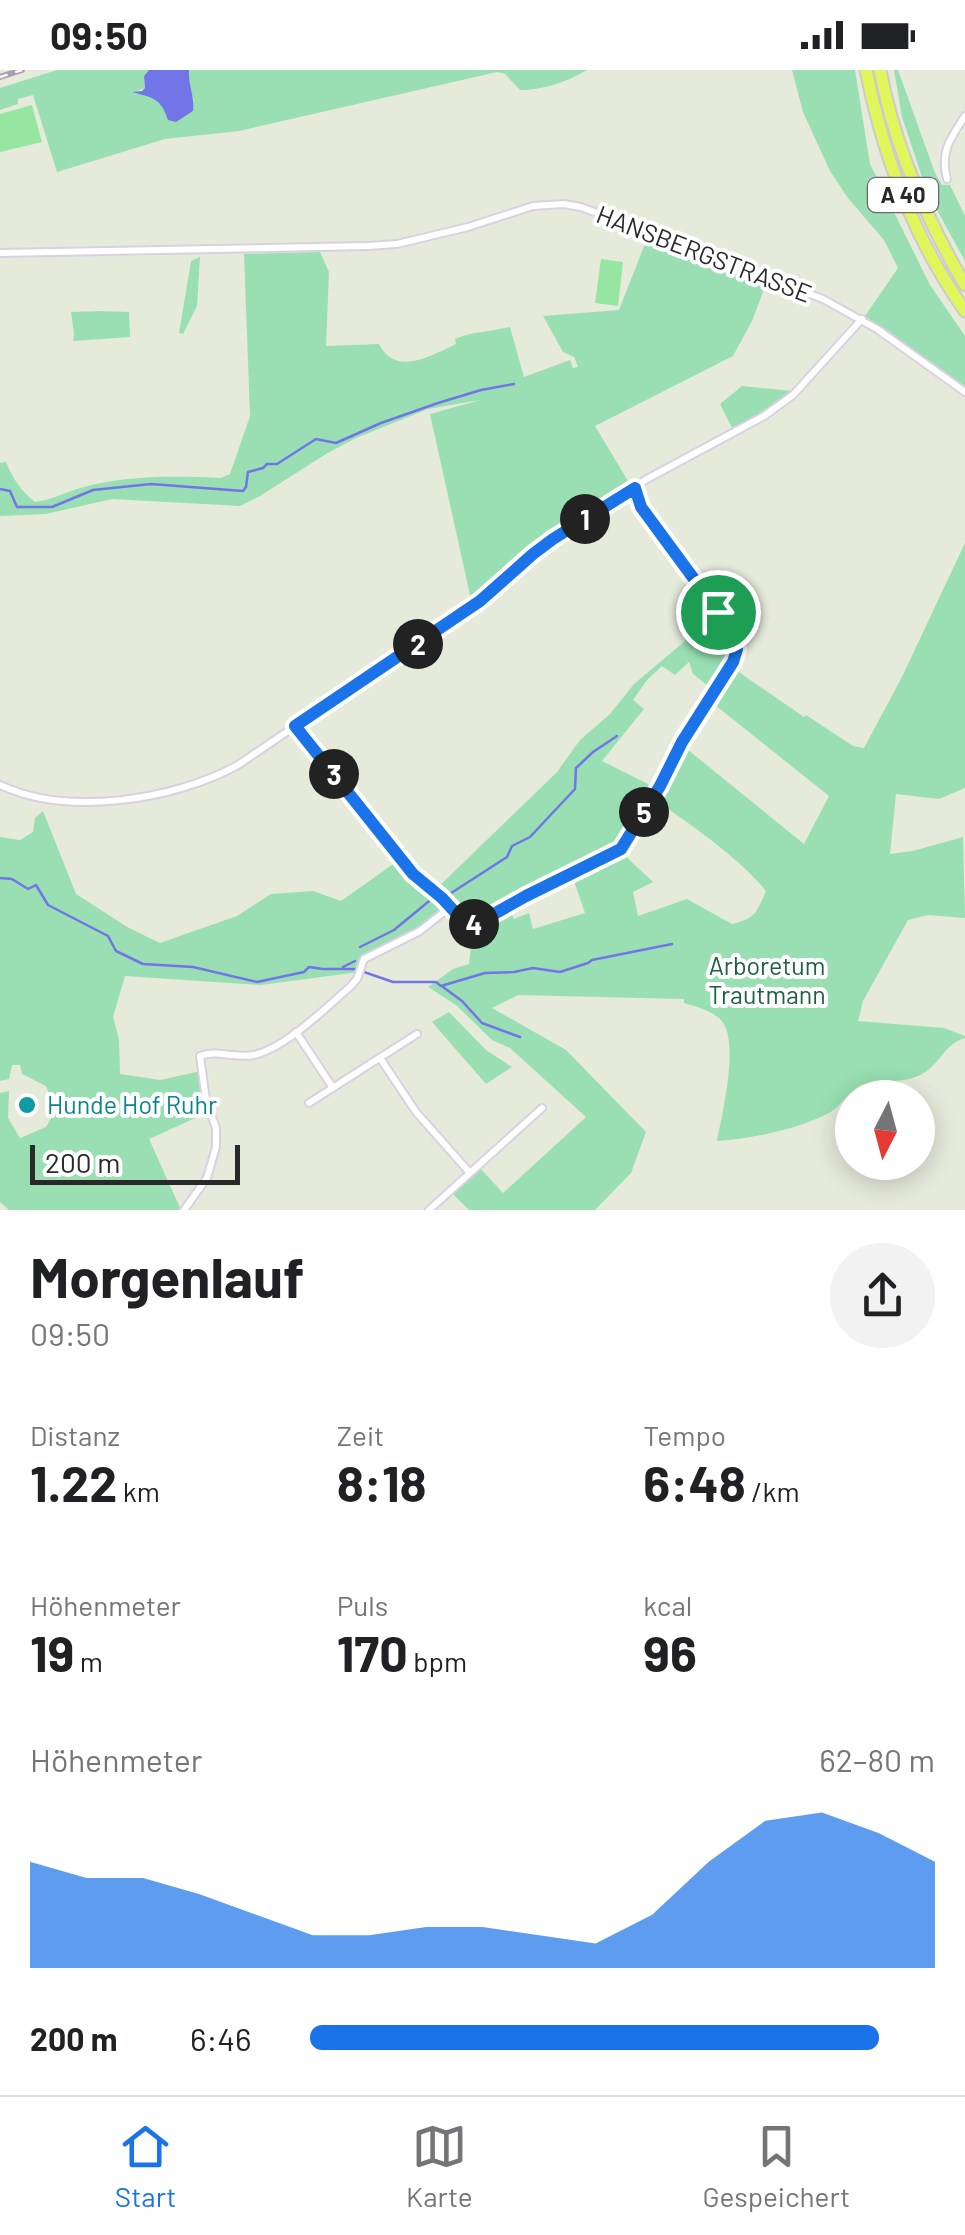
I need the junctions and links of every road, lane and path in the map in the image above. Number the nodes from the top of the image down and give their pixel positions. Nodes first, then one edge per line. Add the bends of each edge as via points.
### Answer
1 (866, 70) edge
2 (880, 70) edge
3 (965, 116) edge
4 (948, 179) dead end
5 (0, 253) edge
6 (965, 285) edge
7 (965, 310) edge
8 (862, 319) junction
9 (965, 392) edge
10 (635, 488) junction
11 (295, 726) junction
12 (0, 785) edge
13 (450, 908) junction
14 (296, 1032) junction
15 (417, 1034) dead end
16 (380, 1058) junction
17 (333, 1088) junction
18 (309, 1103) dead end
19 (542, 1108) dead end
20 (470, 1173) junction
21 (186, 1209) edge
22 (429, 1210) edge

1 - 7 highway, A 40 via 907,206
2 - 6 highway, A 40 via 906,168
3 - 4 street via 945,154
5 - 8 street, HANSBERGSTRASSE via 397,244 533,206 564,204
8 - 9 street, HANSBERGSTRASSE
8 - 10 street via 793,395
10 - 11 street via 553,539 480,601
10 - 13 street via 641,507 733,632 733,662 621,849 478,923 463,922
11 - 12 street via 229,770 148,796 87,802
11 - 13 street via 413,874
13 - 14 street via 364,959 350,988
14 - 17 street
14 - 21 street via 253,1056 200,1056 216,1147 207,1178
15 - 16 street
16 - 17 street
16 - 20 street
17 - 18 street
19 - 20 street
20 - 22 street

